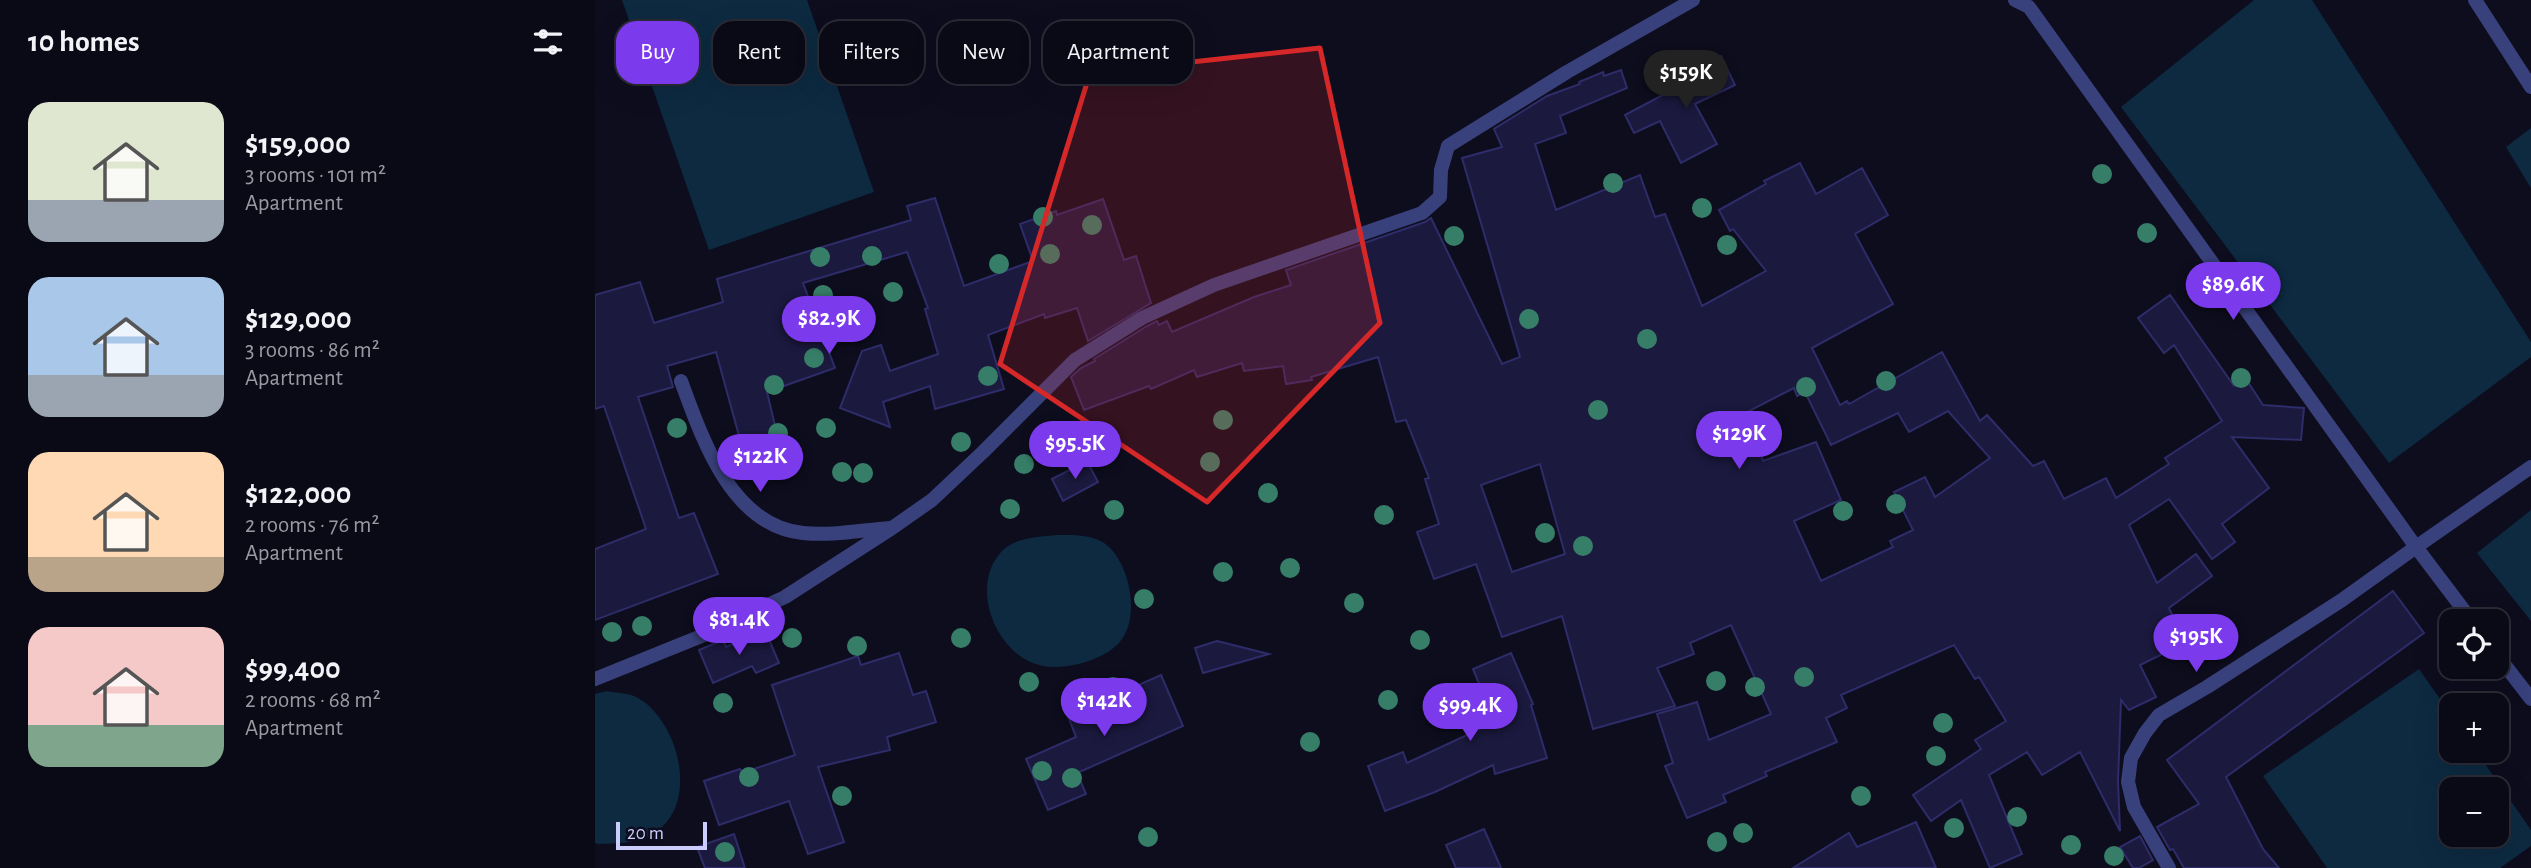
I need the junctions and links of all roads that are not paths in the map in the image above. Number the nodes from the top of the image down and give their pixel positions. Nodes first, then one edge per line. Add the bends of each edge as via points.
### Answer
1 (1693, 0) edge
2 (2015, 0) edge
3 (2475, 0) edge
4 (2035, 4) edge
5 (2531, 88) edge
6 (681, 380) dead end
7 (2531, 467) edge
8 (892, 528) junction
9 (2416, 547) junction
10 (2463, 609) edge
11 (2509, 671) edge
12 (595, 679) edge
13 (2531, 699) edge
14 (2169, 868) edge

1 - 8 street via 1448,146 1440,197 1422,213 1214,285 1142,318 1075,360 932,500
2 - 4 street
3 - 5 street
4 - 9 street
6 - 8 street via 708,447 750,511 777,527 802,533
7 - 9 street
8 - 12 street via 785,597
9 - 10 street
9 - 14 street via 2159,715 2152,724 2131,758 2127,782 2134,807
11 - 13 street

